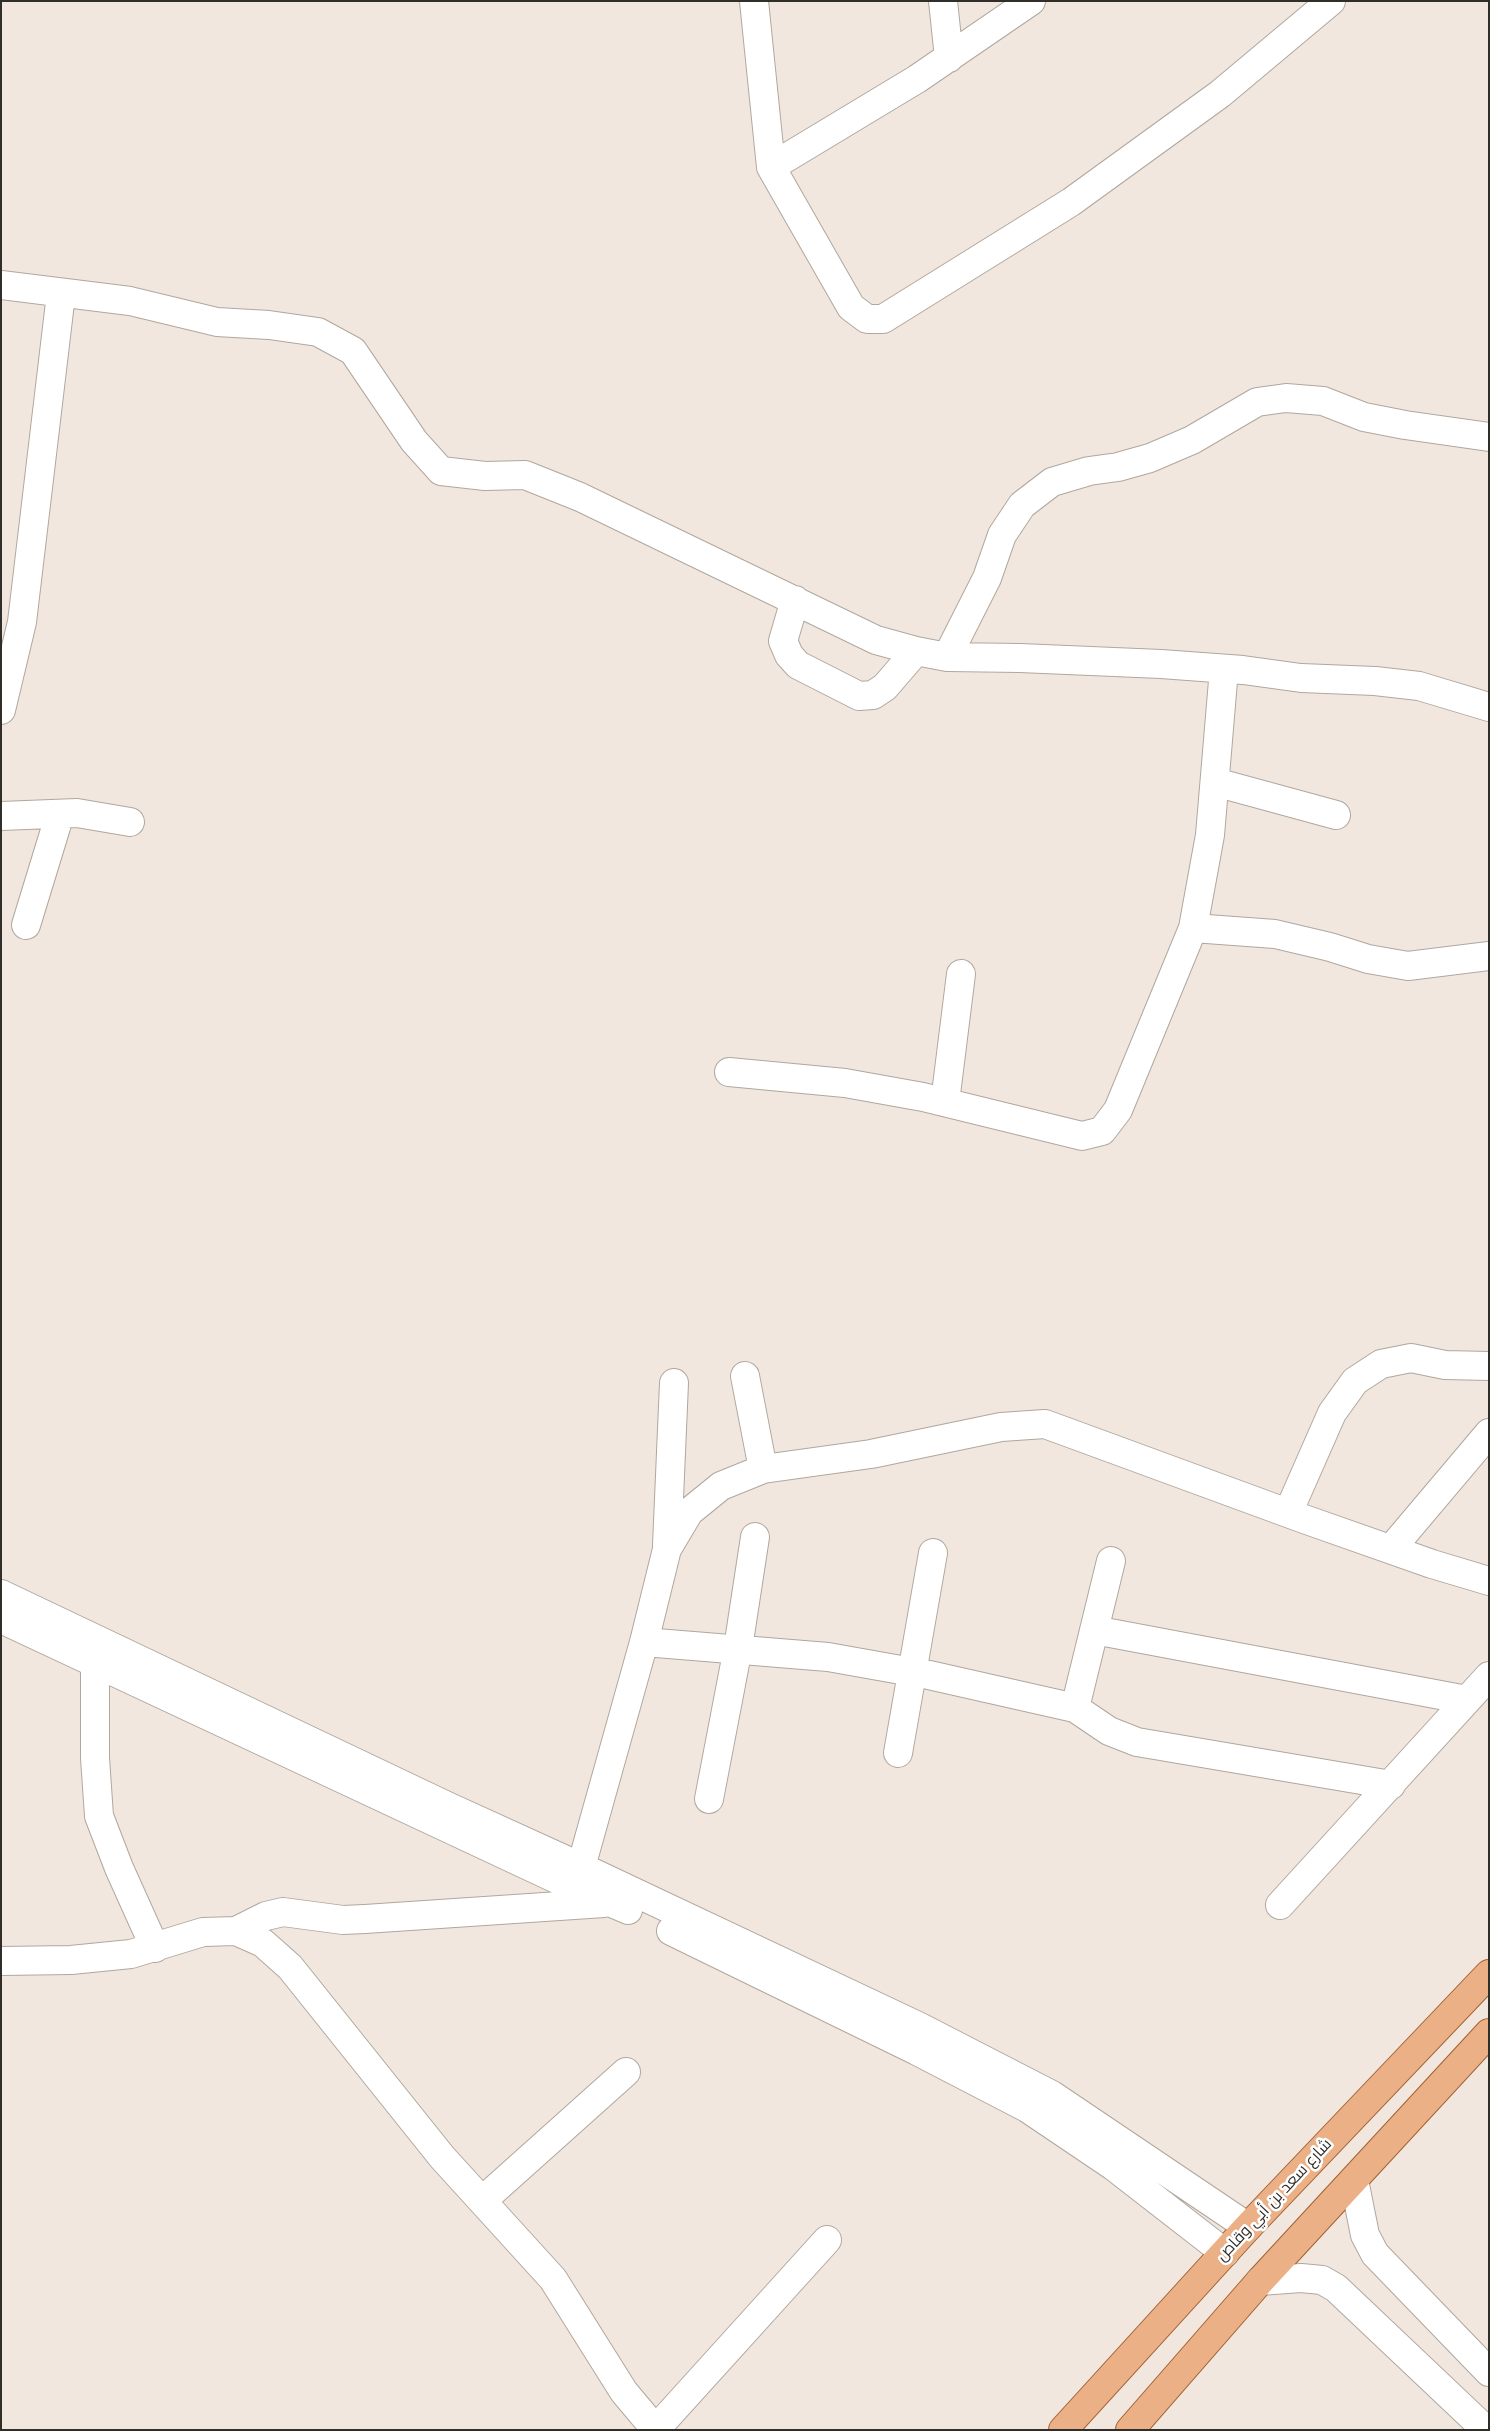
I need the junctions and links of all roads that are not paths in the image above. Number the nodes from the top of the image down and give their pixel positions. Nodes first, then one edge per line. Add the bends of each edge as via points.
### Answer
1 (754, 1) edge
2 (943, 1) edge
3 (1031, 1) edge
4 (1331, 1) edge
5 (949, 58) junction
6 (770, 166) junction
7 (1, 285) edge
8 (61, 294) junction
9 (1489, 437) edge
10 (795, 600) junction
11 (916, 651) junction
12 (947, 658) junction
13 (1224, 669) junction
14 (1489, 707) edge
15 (1, 710) edge
16 (1215, 782) junction
17 (60, 814) junction
18 (1336, 815) dead end
19 (1, 816) edge
20 (130, 822) dead end
21 (26, 925) dead end
22 (1193, 928) junction
23 (1489, 956) edge
24 (961, 974) dead end
25 (729, 1072) dead end
26 (945, 1102) junction
27 (1489, 1366) edge
28 (745, 1376) dead end
29 (674, 1383) dead end
30 (1489, 1433) edge
31 (763, 1469) junction
32 (1288, 1513) junction
33 (755, 1537) dead end
34 (667, 1549) junction
35 (1391, 1550) junction
36 (933, 1553) dead end
37 (1111, 1560) dead end
38 (1489, 1581) edge
39 (1, 1594) edge
40 (1, 1619) edge
41 (1094, 1630) junction
42 (644, 1642) junction
43 (738, 1648) junction
44 (96, 1664) junction
45 (912, 1672) junction
46 (1489, 1676) edge
47 (1467, 1700) junction
48 (1075, 1708) junction
49 (898, 1753) dead end
50 (1391, 1784) junction
51 (709, 1799) dead end
52 (581, 1867) junction
53 (612, 1903) junction
54 (1280, 1905) dead end
55 (236, 1931) junction
56 (155, 1948) junction
57 (1, 1961) edge
58 (1489, 1974) edge
59 (1489, 2033) edge
60 (1489, 2052) edge
61 (1455, 2069) junction
62 (626, 2072) dead end
63 (1168, 2173) junction
64 (1354, 2180) junction
65 (1150, 2195) junction
66 (483, 2200) junction
67 (1248, 2227) junction
68 (827, 2240) dead end
69 (1225, 2253) junction
70 (1260, 2281) junction
71 (1489, 2372) edge
72 (656, 2429) edge
73 (1063, 2430) edge
74 (1130, 2430) edge
75 (1486, 2430) edge

1 - 6 street
2 - 5 street
3 - 5 street
4 - 6 street via 1220,94 1071,202 883,319 866,319 851,307
5 - 6 street
7 - 8 street
8 - 10 street via 130,302 216,322 318,332 353,350 414,441 441,471 485,476 525,475 580,497
8 - 15 street via 22,622
9 - 12 street via 1405,426 1364,417 1323,401 1286,398 1257,402 1192,440 1150,458 1052,482 1022,505 1002,536 987,578
10 - 11 street via 876,640
10 - 11 street via 783,641 789,655 798,665 859,696 873,695 885,687
11 - 12 street
12 - 13 street via 1020,658
13 - 14 street via 1419,686
13 - 16 street
16 - 18 street
16 - 22 street via 1210,835
17 - 19 street
17 - 20 street via 77,813
17 - 21 street
22 - 23 street via 1275,934 1368,959 1408,966
22 - 26 street via 1118,1110 1102,1131 1082,1136
24 - 26 street
25 - 26 street via 846,1083
27 - 32 street via 1445,1365 1411,1358 1381,1364 1355,1381 1332,1413
28 - 31 street
29 - 34 street
30 - 35 street
31 - 32 street via 871,1454 1000,1427 1045,1424
31 - 34 street via 721,1486 689,1512
32 - 35 street
33 - 43 street
34 - 42 street
35 - 38 street
36 - 45 street
37 - 41 street
39 - 52 street
40 - 44 street
41 - 47 street
41 - 48 street
42 - 43 street
42 - 52 street
43 - 45 street via 828,1657
43 - 51 street
44 - 53 street
44 - 56 street via 95,1758 99,1816
45 - 48 street
45 - 49 street
46 - 47 street
47 - 50 street
48 - 50 street via 1109,1731 1137,1742
50 - 54 street
52 - 63 street via 920,2027 1043,2090
53 - 55 street via 364,1920 283,1912 266,1916
53 - 65 street via 1027,2108 1114,2166
55 - 56 street via 203,1932
55 - 66 street via 263,1943 290,1967 442,2157
56 - 57 street via 131,1954 71,1960
58 - 67 main road, شارع سعد بن أبي وقاص
59 - 61 main road
60 - 61 street
61 - 64 main road
62 - 66 street
63 - 65 street
63 - 67 street
64 - 70 main road
64 - 71 street via 1365,2235 1376,2254
65 - 69 street
66 - 72 street via 553,2279 624,2392
67 - 69 main road, شارع سعد بن أبي وقاص
68 - 72 street
69 - 73 main road, شارع سعد بن أبي وقاص
70 - 74 main road
70 - 75 street via 1301,2278 1322,2280 1336,2288

